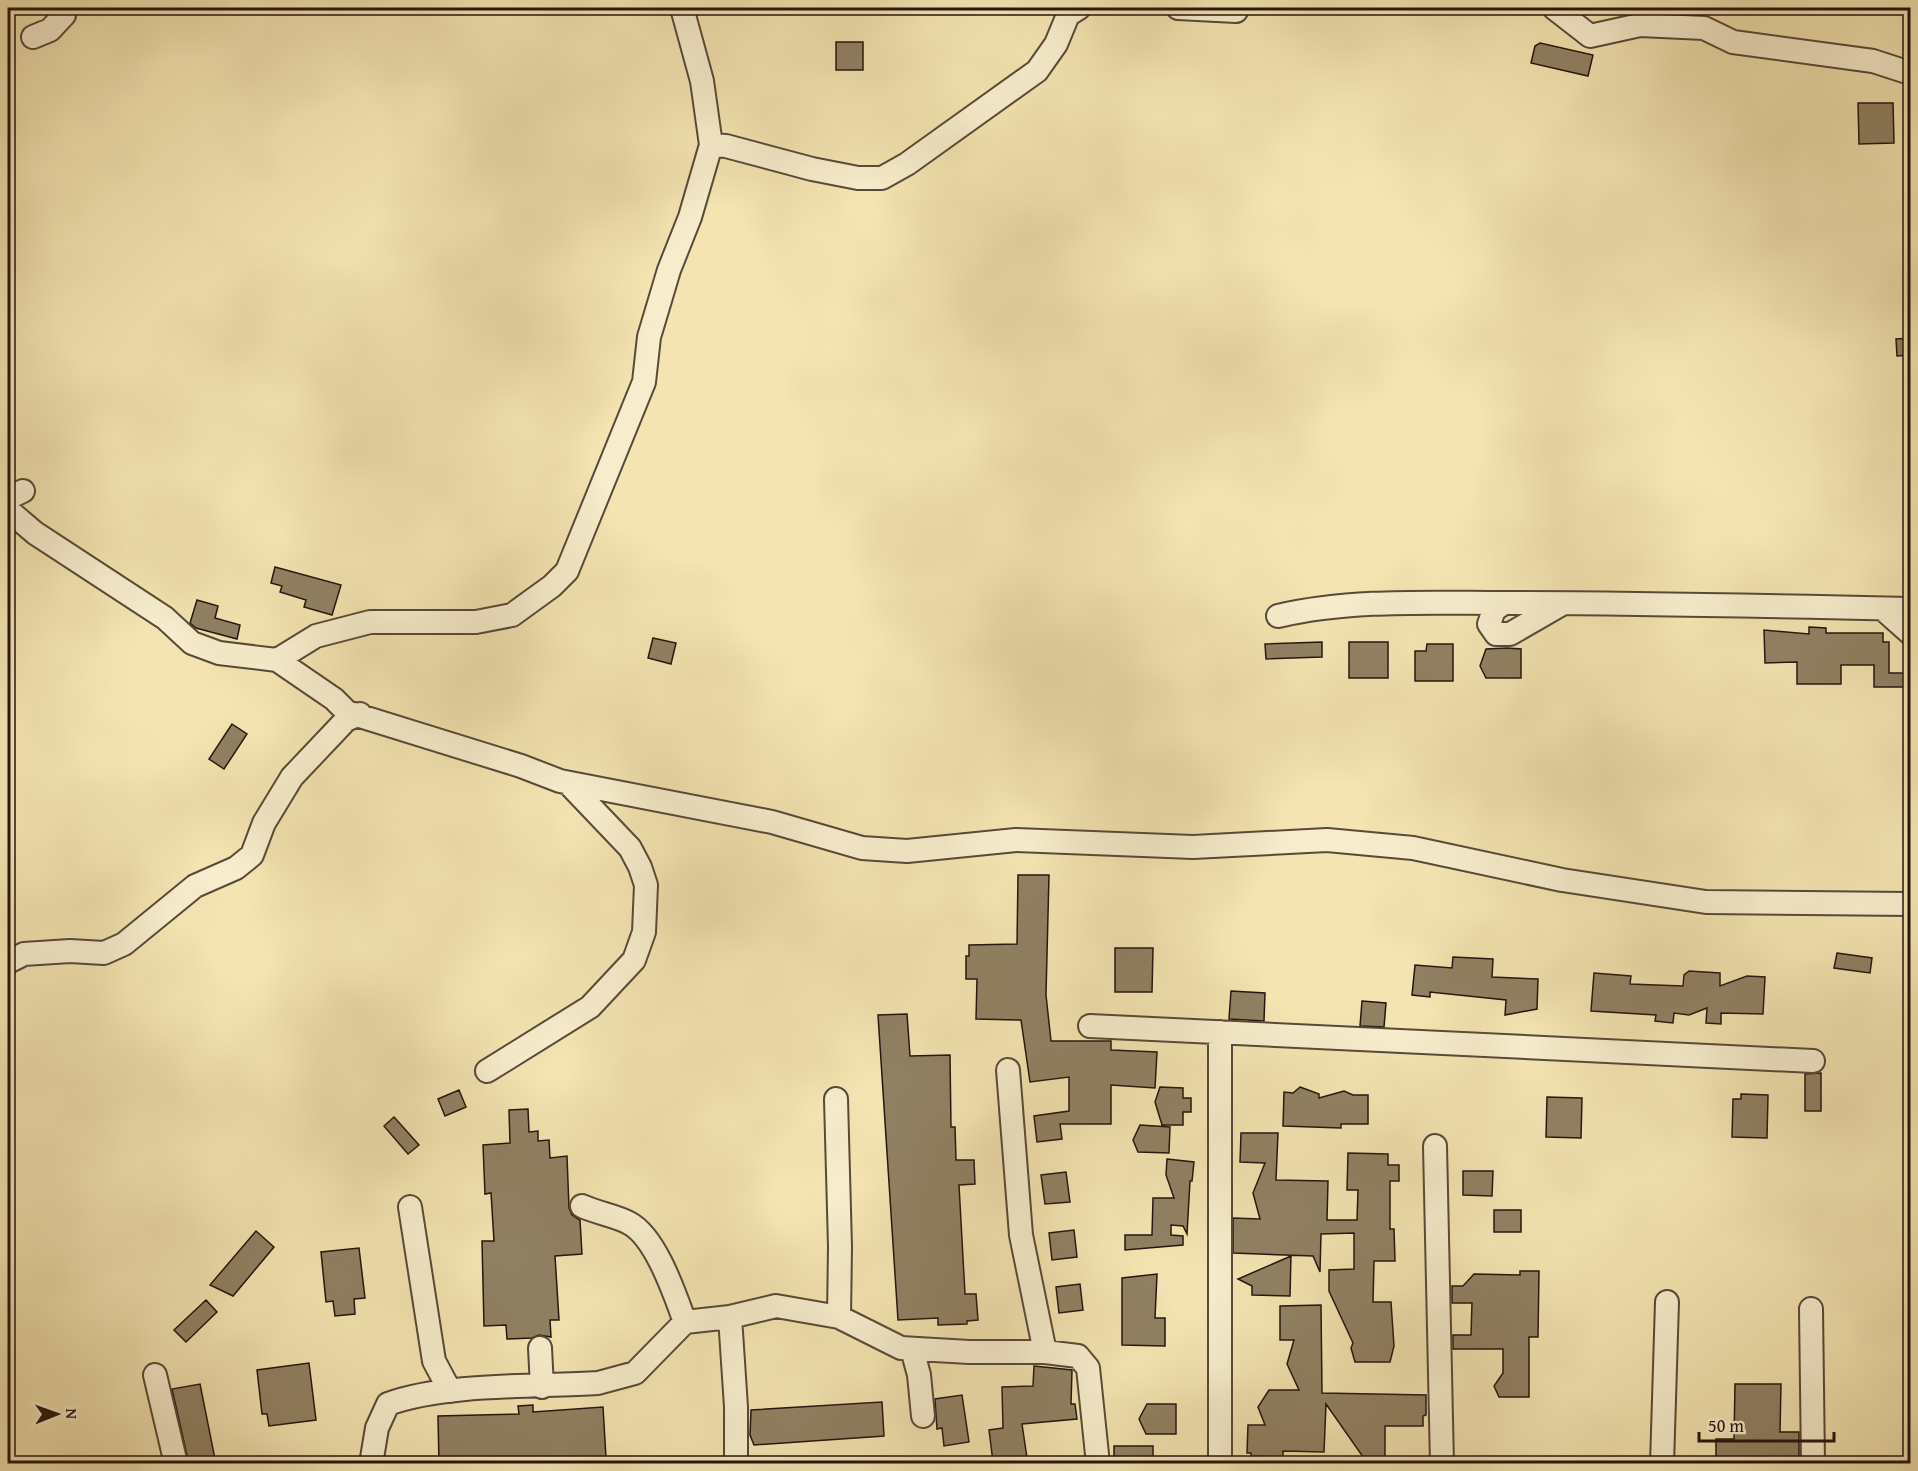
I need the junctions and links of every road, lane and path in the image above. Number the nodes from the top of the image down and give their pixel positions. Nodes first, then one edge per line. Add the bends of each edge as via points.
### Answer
1 (63, 8) edge
2 (682, 8) edge
3 (1178, 8) edge
4 (1554, 8) edge
5 (1075, 9) edge
6 (1236, 11) dead end
7 (33, 37) dead end
8 (1911, 73) edge
9 (711, 145) junction
10 (8, 510) edge
11 (1504, 603) junction
12 (1564, 603) junction
13 (1883, 609) junction
14 (1911, 609) edge
15 (1278, 616) dead end
16 (1911, 633) edge
17 (278, 660) junction
18 (360, 714) junction
19 (568, 783) junction
20 (1911, 904) edge
21 (8, 963) edge
22 (1089, 1026) dead end
23 (1220, 1032) junction
24 (1813, 1061) dead end
25 (1008, 1070) dead end
26 (487, 1071) dead end
27 (836, 1099) dead end
28 (1435, 1146) dead end
29 (582, 1206) dead end
30 (410, 1207) dead end
31 (1667, 1302) dead end
32 (1810, 1309) dead end
33 (730, 1317) junction
34 (839, 1317) junction
35 (685, 1322) junction
36 (540, 1348) dead end
37 (912, 1348) junction
38 (1045, 1352) junction
39 (155, 1375) dead end
40 (542, 1387) junction
41 (450, 1391) junction
42 (923, 1416) dead end
43 (176, 1464) edge
44 (371, 1464) edge
45 (736, 1464) edge
46 (1098, 1464) edge
47 (1221, 1464) edge
48 (1442, 1464) edge
49 (1662, 1464) edge
50 (1813, 1464) edge

1 - 7 street via 64,15 50,30
2 - 9 street via 702,81
3 - 6 street
4 - 8 street via 1590,36 1640,25 1704,28 1733,42 1873,61
5 - 9 street via 1038,71 882,178 858,178
9 - 17 street via 650,337 644,382 567,571 512,615 476,622 370,622 316,636
10 - 17 street via 35,533 165,618 192,643 219,653
11 - 12 street
11 - 12 street via 1494,610 1489,624 1496,634 1509,634
11 - 15 street via 1312,608
12 - 13 street
13 - 14 street
13 - 16 street
17 - 18 street via 347,712
18 - 19 street
18 - 21 street via 346,720 292,777 264,823 252,855 236,868 195,886 123,944 104,953 24,954
19 - 20 street via 772,822 862,848 907,851 1016,840 1193,847 1327,840 1413,848 1562,880 1706,902
19 - 26 street via 630,848 640,867 646,885 644,932 634,960 590,1007
22 - 23 street
23 - 24 street
23 - 47 street
25 - 38 street via 1021,1235
27 - 34 street
28 - 48 street
29 - 35 street via 637,1228 667,1272
30 - 41 street via 434,1361
31 - 49 street
32 - 50 street
33 - 34 street via 776,1306
33 - 35 street
33 - 45 street
34 - 37 street via 901,1348
35 - 40 street via 635,1373 598,1383
36 - 40 street
37 - 38 street
37 - 42 street
38 - 46 street via 1078,1356 1088,1368
39 - 43 street
40 - 41 street
41 - 44 street via 388,1404 377,1428

